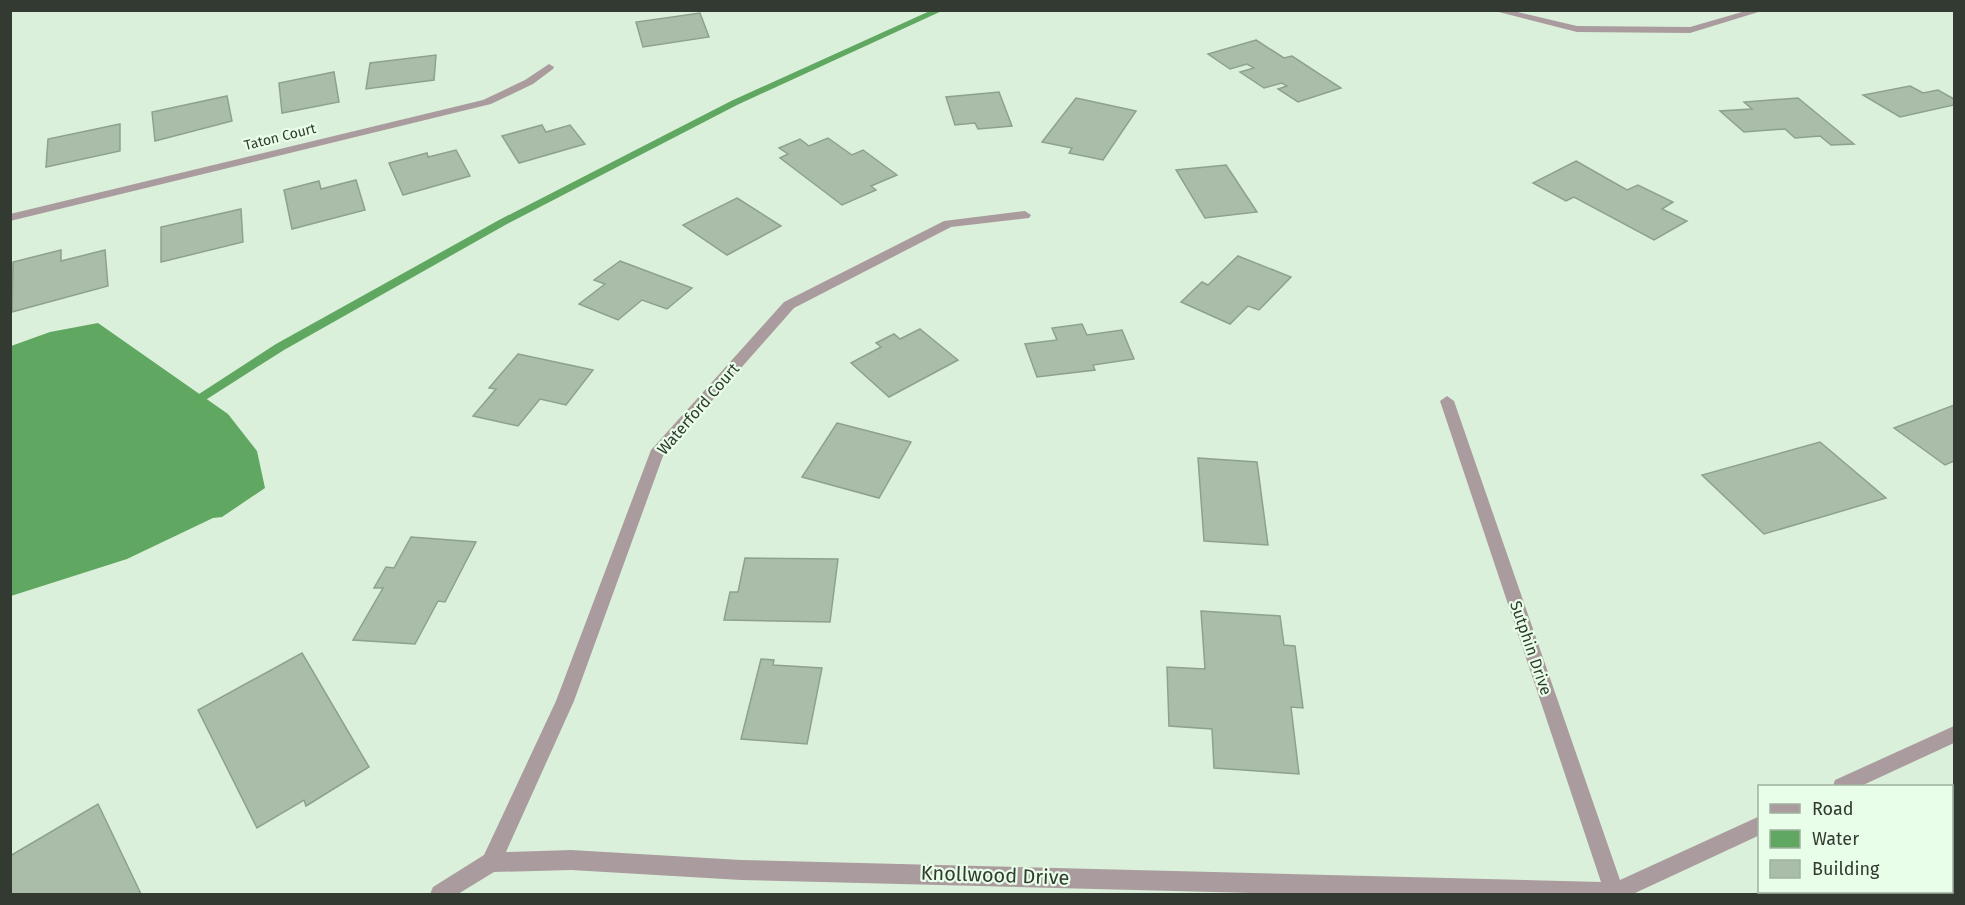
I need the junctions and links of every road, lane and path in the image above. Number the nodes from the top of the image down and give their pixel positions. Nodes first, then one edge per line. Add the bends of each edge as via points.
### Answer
1 (1495, 10) edge
2 (1761, 10) edge
3 (549, 67) dead end
4 (1024, 215) dead end
5 (10, 218) edge
6 (1447, 401) dead end
7 (1954, 734) edge
8 (1844, 785) edge
9 (1758, 826) edge
10 (491, 862) junction
11 (440, 894) edge
12 (1614, 894) edge

1 - 2 street via 1577,29 1690,30
3 - 5 street, Taton Court via 529,82 487,102
4 - 10 street, Waterford Court via 948,225 789,305 656,454 565,701
6 - 12 street, Sutphin Drive
7 - 8 street
9 - 12 street, Knollwood Drive
10 - 11 street
10 - 12 street, Knollwood Drive via 571,860 741,870

